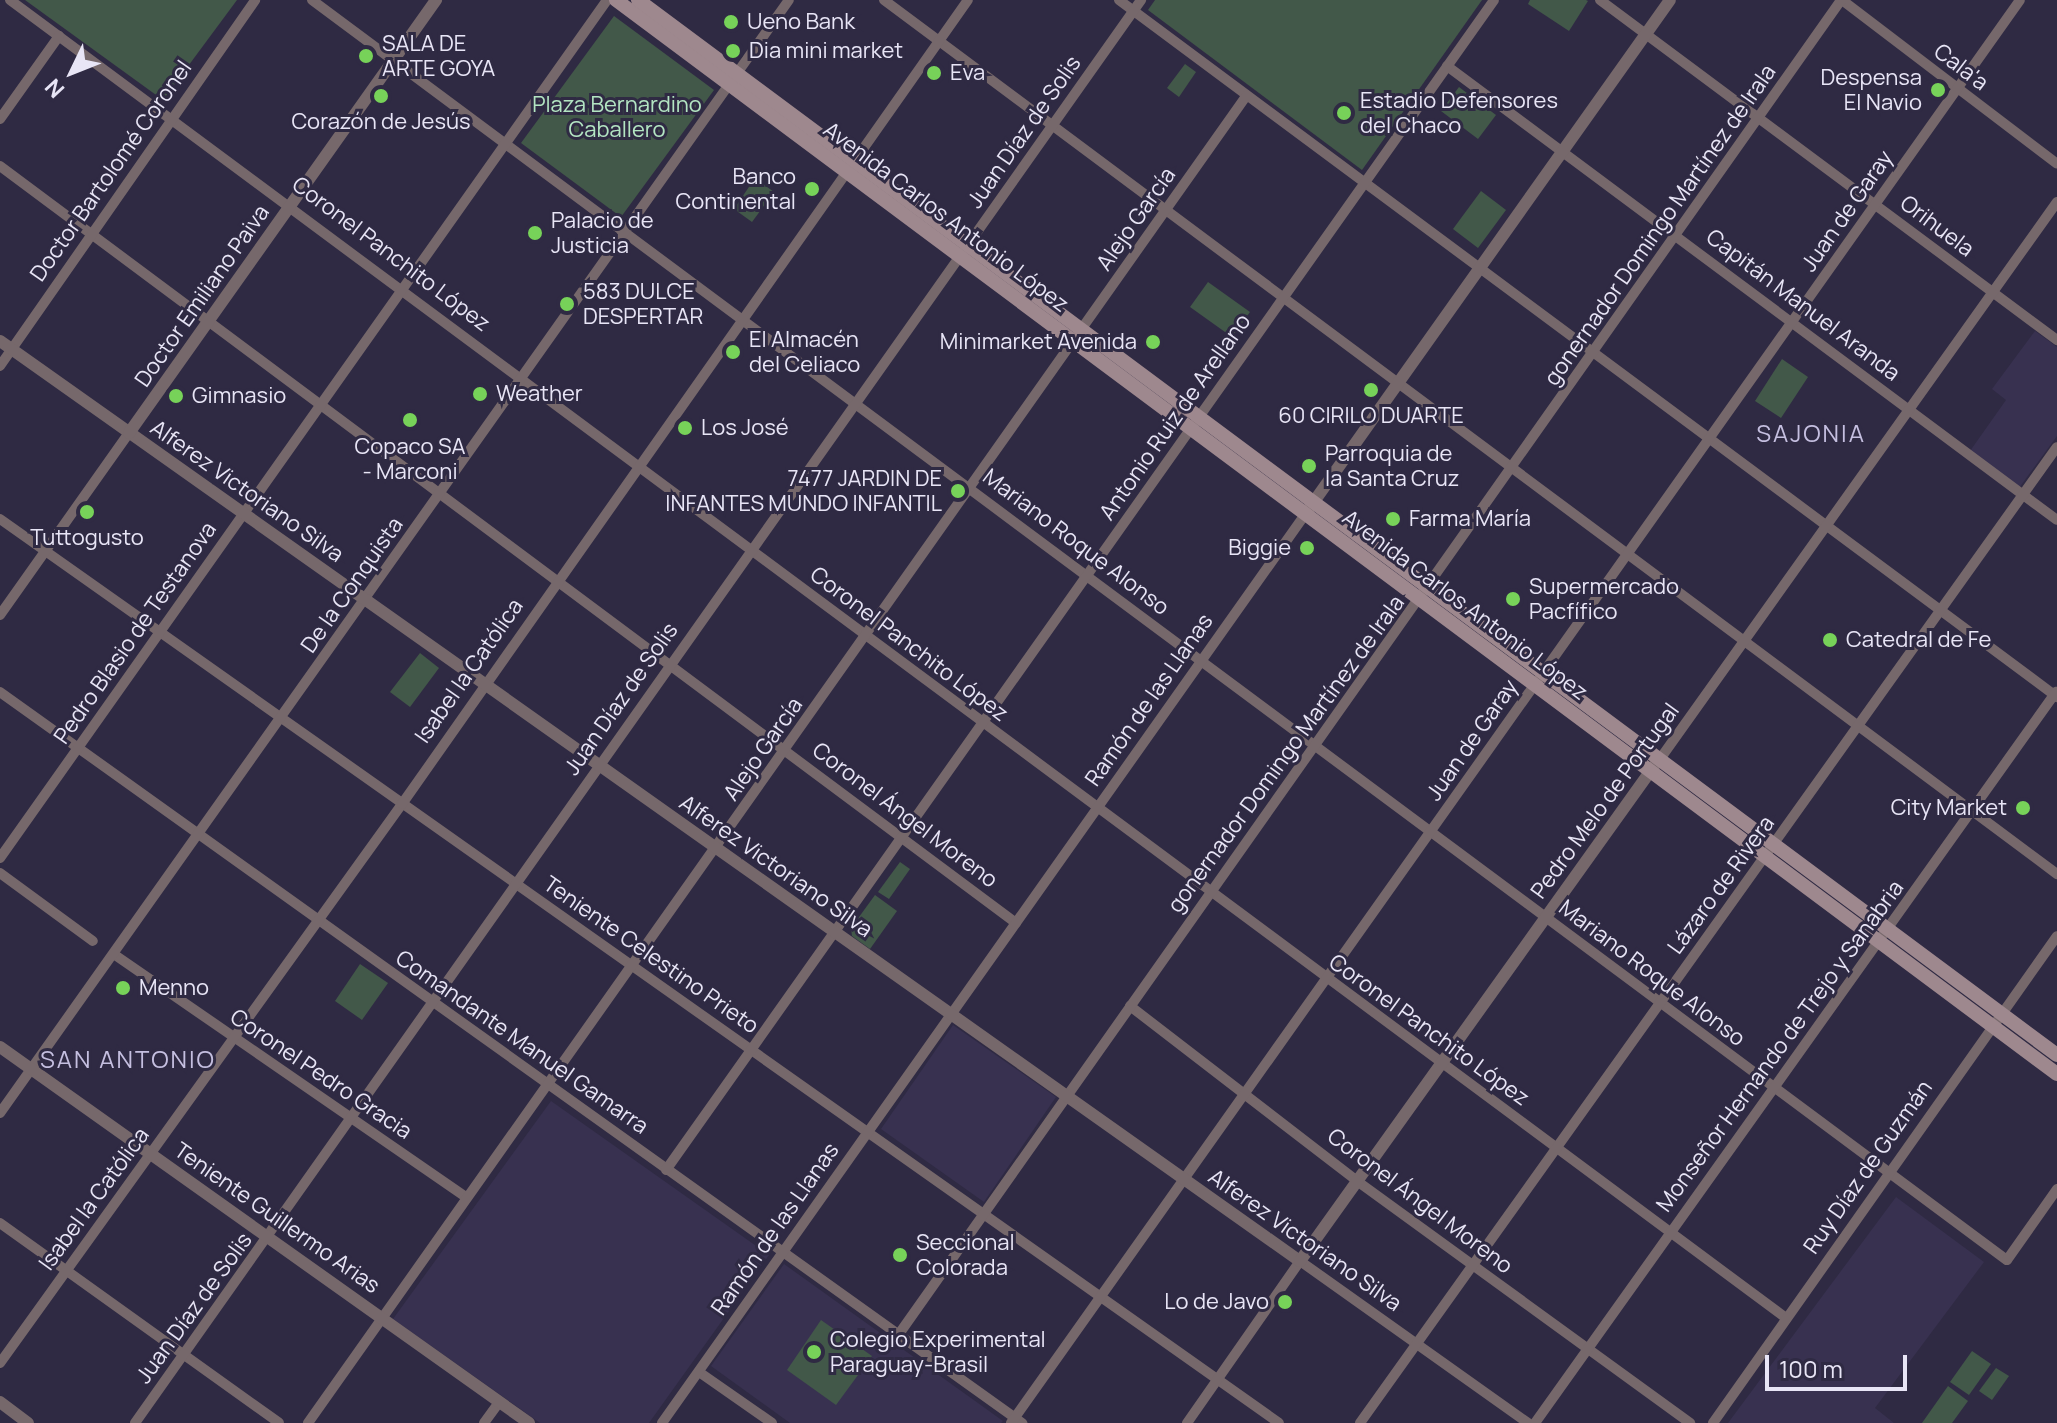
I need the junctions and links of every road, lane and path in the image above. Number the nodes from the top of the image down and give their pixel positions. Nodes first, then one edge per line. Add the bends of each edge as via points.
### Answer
1 (10, 0) edge
2 (255, 0) edge
3 (312, 0) edge
4 (436, 0) edge
5 (607, 0) edge
6 (616, 0) edge
7 (638, 0) edge
8 (789, 0) edge
9 (884, 0) edge
10 (968, 0) edge
11 (1119, 0) edge
12 (1141, 0) edge
13 (1494, 0) edge
14 (1600, 0) edge
15 (1670, 0) edge
16 (1842, 0) edge
17 (2020, 0) edge
18 (1133, 11) junction
19 (1646, 34) junction
20 (59, 36) junction
21 (940, 40) junction
22 (395, 59) junction
23 (1447, 66) junction
24 (734, 79) junction
25 (1957, 89) junction
26 (1247, 95) junction
27 (173, 118) junction
28 (1758, 118) junction
29 (0, 119) edge
30 (1053, 125) junction
31 (504, 145) junction
32 (1563, 152) junction
33 (2057, 164) edge
34 (0, 166) edge
35 (851, 166) junction
36 (1365, 183) junction
37 (2057, 202) edge
38 (291, 204) junction
39 (1875, 205) junction
40 (1164, 212) junction
41 (624, 233) junction
42 (92, 234) junction
43 (1678, 238) junction
44 (964, 250) junction
45 (1479, 267) junction
46 (404, 288) junction
47 (1993, 292) junction
48 (1281, 299) junction
49 (208, 321) junction
50 (743, 322) junction
51 (1793, 323) junction
52 (1080, 336) junction
53 (2057, 340) edge
54 (6, 345) edge
55 (1596, 354) junction
56 (0, 366) edge
57 (523, 378) junction
58 (1397, 382) junction
59 (856, 404) junction
60 (320, 405) junction
61 (1909, 410) junction
62 (1200, 417) junction
63 (1191, 430) junction
64 (129, 433) junction
65 (1709, 438) junction
66 (2057, 447) edge
67 (637, 466) junction
68 (1513, 468) junction
69 (971, 490) junction
70 (441, 494) junction
71 (2023, 494) junction
72 (1310, 508) junction
73 (244, 513) junction
74 (0, 519) edge
75 (2057, 520) edge
76 (1826, 525) junction
77 (45, 551) junction
78 (752, 552) junction
79 (1628, 554) junction
80 (1087, 576) junction
81 (557, 580) junction
82 (1425, 594) junction
83 (367, 600) junction
84 (1941, 610) junction
85 (0, 615) edge
86 (159, 633) junction
87 (866, 638) junction
88 (1744, 641) junction
89 (1202, 661) junction
90 (670, 665) junction
91 (1540, 679) junction
92 (484, 683) junction
93 (0, 692) edge
94 (2056, 694) edge
95 (282, 720) junction
96 (982, 724) junction
97 (1858, 726) junction
98 (1315, 745) junction
99 (77, 749) junction
100 (786, 752) junction
101 (599, 765) junction
102 (1655, 765) junction
103 (402, 804) junction
104 (1097, 809) junction
105 (1972, 811) junction
106 (1431, 831) junction
107 (199, 837) junction
108 (902, 838) junction
109 (716, 850) junction
110 (1770, 850) junction
111 (0, 858) edge
112 (0, 873) edge
113 (2057, 874) edge
114 (514, 884) junction
115 (1210, 893) junction
116 (1545, 918) junction
117 (316, 922) junction
118 (1016, 923) junction
119 (835, 932) junction
120 (1884, 935) junction
121 (2057, 936) edge
122 (93, 941) dead end
123 (115, 955) junction
124 (634, 965) junction
125 (1327, 979) junction
126 (433, 1001) junction
127 (1660, 1004) junction
128 (1130, 1006) junction
129 (952, 1014) junction
130 (1998, 1020) junction
131 (232, 1038) junction
132 (0, 1047) edge
133 (749, 1049) junction
134 (2057, 1055) edge
135 (1441, 1063) junction
136 (30, 1070) junction
137 (2057, 1074) edge
138 (548, 1086) junction
139 (1774, 1088) junction
140 (1246, 1093) junction
141 (1065, 1095) junction
142 (0, 1113) edge
143 (349, 1117) junction
144 (869, 1131) junction
145 (1557, 1148) junction
146 (151, 1154) junction
147 (666, 1170) junction
148 (1888, 1174) junction
149 (1185, 1180) junction
150 (1357, 1181) junction
151 (2057, 1189) edge
152 (466, 1197) junction
153 (984, 1214) junction
154 (0, 1223) edge
155 (1671, 1232) junction
156 (270, 1238) junction
157 (783, 1253) junction
158 (1300, 1261) junction
159 (1473, 1265) junction
160 (67, 1271) junction
161 (1100, 1295) junction
162 (381, 1317) junction
163 (1786, 1318) junction
164 (899, 1334) junction
165 (1417, 1344) junction
166 (1591, 1350) junction
167 (184, 1355) junction
168 (0, 1363) edge
169 (699, 1372) junction
170 (1217, 1381) junction
171 (0, 1402) edge
172 (499, 1402) junction
173 (1016, 1421) edge
174 (28, 1423) edge
175 (135, 1423) edge
176 (279, 1423) edge
177 (308, 1423) edge
178 (484, 1423) edge
179 (529, 1423) edge
180 (662, 1423) edge
181 (772, 1423) edge
182 (1187, 1423) edge
183 (1279, 1423) edge
184 (1360, 1423) edge
185 (1528, 1423) edge
186 (1535, 1423) edge
187 (1690, 1423) edge
188 (1713, 1423) edge

1 - 20 street, Coronel Panchito López
2 - 27 street, Doctor Bartolomé Coronel
3 - 22 street, Mariano Roque Alonso
4 - 22 street, Doctor Emiliano Paiva
5 - 31 street, Pedro Blasio de Testanova
6 - 24 main road, Avenida Carlos Antonio López
7 - 24 main road, Avenida Carlos Antonio López
8 - 24 street, De la Conquista
9 - 21 street
10 - 21 street, Isabel la Católica
11 - 18 street
12 - 18 street, Juan Díaz de Solis
13 - 23 street, Antonio Ruiz de Arellano
14 - 19 street, Orihuela
15 - 19 street, Ramón de las Llanas
16 - 25 street, Cala'a
16 - 28 street, gonernador Domingo Martínez de Irala
17 - 25 street, Juan de Garay
18 - 26 street
18 - 30 street, Juan Díaz de Solis
19 - 28 street, Orihuela
19 - 32 street, Ramón de las Llanas
20 - 27 street, Coronel Panchito López
20 - 29 street
21 - 30 street
21 - 35 street, Isabel la Católica
22 - 31 street, Mariano Roque Alonso
22 - 38 street, Doctor Emiliano Paiva
23 - 32 street, Capitán Manuel Aranda
23 - 36 street, Antonio Ruiz de Arellano
24 - 35 main road, Avenida Carlos Antonio López
24 - 41 street, De la Conquista
25 - 33 street, Cala'a
25 - 39 street, Juan de Garay
26 - 36 street
26 - 40 street, Alejo García
27 - 38 street, Coronel Panchito López
27 - 42 street, Doctor Bartolomé Coronel
28 - 39 street, Orihuela
28 - 43 street, gonernador Domingo Martínez de Irala
30 - 40 street
30 - 44 street, Juan Díaz de Solis
31 - 41 street, Mariano Roque Alonso
31 - 46 street, Pedro Blasio de Testanova
32 - 43 street, Capitán Manuel Aranda
32 - 45 street, Ramón de las Llanas
34 - 42 street, Coronel Ángel Moreno
35 - 44 main road, Avenida Carlos Antonio López
35 - 50 street, Isabel la Católica
36 - 45 street
36 - 48 street, Antonio Ruiz de Arellano
37 - 47 street, Pedro Melo de Portugal
38 - 46 street, Coronel Panchito López
38 - 49 street, Doctor Emiliano Paiva
39 - 47 street, Orihuela
39 - 51 street, Juan de Garay
40 - 48 street
40 - 52 street, Alejo García
41 - 50 street, Mariano Roque Alonso
41 - 57 street, De la Conquista
42 - 49 street, Coronel Ángel Moreno
42 - 54 street, Doctor Bartolomé Coronel
43 - 51 street, Capitán Manuel Aranda
43 - 55 street, gonernador Domingo Martínez de Irala
44 - 52 main road, Avenida Carlos Antonio López
44 - 59 street, Juan Díaz de Solis
45 - 55 street
45 - 58 street, Ramón de las Llanas
46 - 57 street, Coronel Panchito López
46 - 60 street, Pedro Blasio de Testanova
47 - 53 street, Orihuela
47 - 61 street, Pedro Melo de Portugal
48 - 58 street
48 - 62 street, Antonio Ruiz de Arellano
49 - 60 street, Coronel Ángel Moreno
49 - 64 street, Doctor Emiliano Paiva
50 - 59 street, Mariano Roque Alonso
50 - 67 street, Isabel la Católica
51 - 61 street, Capitán Manuel Aranda
51 - 65 street, Juan de Garay
52 - 62 main road, Avenida Carlos Antonio López
52 - 63 main road, Avenida Carlos Antonio López
52 - 69 street, Alejo García
54 - 56 street, Doctor Bartolomé Coronel
54 - 64 street, Alferez Victoriano Silva
55 - 65 street
55 - 68 street, gonernador Domingo Martínez de Irala
57 - 67 street, Coronel Panchito López
57 - 70 street, De la Conquista
58 - 68 street
58 - 72 street, Ramón de las Llanas
59 - 69 street, Mariano Roque Alonso
59 - 78 street, Juan Díaz de Solis
60 - 70 street, Coronel Ángel Moreno
60 - 73 street, Pedro Blasio de Testanova
61 - 71 street, Capitán Manuel Aranda
61 - 76 street, Pedro Melo de Portugal
62 - 63 street, Antonio Ruiz de Arellano
62 - 72 main road, Avenida Carlos Antonio López
63 - 72 main road, Avenida Carlos Antonio López
63 - 80 street, Antonio Ruiz de Arellano
64 - 73 street, Alferez Victoriano Silva
64 - 77 street, Doctor Emiliano Paiva
65 - 76 street
65 - 79 street, Juan de Garay
66 - 71 street, Lázaro de Rivera
67 - 78 street, Coronel Panchito López
67 - 81 street, Isabel la Católica
68 - 79 street
68 - 82 street, gonernador Domingo Martínez de Irala
69 - 80 street, Mariano Roque Alonso
69 - 87 street, Alejo García
70 - 81 street, Coronel Ángel Moreno
70 - 83 street, De la Conquista
71 - 75 street, Capitán Manuel Aranda
71 - 84 street, Lázaro de Rivera
72 - 82 main road, Avenida Carlos Antonio López
72 - 89 street, Ramón de las Llanas
73 - 83 street, Alferez Victoriano Silva
73 - 86 street, Pedro Blasio de Testanova
74 - 77 street, Teniente Celestino Prieto
76 - 84 street
76 - 88 street, Pedro Melo de Portugal
77 - 85 street, Doctor Emiliano Paiva
77 - 86 street, Teniente Celestino Prieto
78 - 87 street, Coronel Panchito López
78 - 90 street, Juan Díaz de Solis
79 - 88 street
79 - 91 street, Juan de Garay
80 - 89 street, Mariano Roque Alonso
80 - 96 street, Antonio Ruiz de Arellano
81 - 90 street, Coronel Ángel Moreno
81 - 92 street, Isabel la Católica
82 - 91 main road, Avenida Carlos Antonio López
82 - 98 street, gonernador Domingo Martínez de Irala
83 - 92 street, Alferez Victoriano Silva
83 - 95 street, De la Conquista
84 - 94 street
84 - 97 street, Lázaro de Rivera
86 - 95 street, Teniente Celestino Prieto
86 - 99 street, Pedro Blasio de Testanova
87 - 96 street, Coronel Panchito López
87 - 100 street, Alejo García
88 - 97 street
88 - 102 street, Pedro Melo de Portugal
89 - 98 street, Mariano Roque Alonso
89 - 104 street, Ramón de las Llanas
90 - 100 street, Coronel Ángel Moreno
90 - 101 street, Juan Díaz de Solis
91 - 102 main road, Avenida Carlos Antonio López
91 - 106 street, Juan de Garay
92 - 101 street, Alferez Victoriano Silva
92 - 103 street, Isabel la Católica
93 - 99 street, Comandante Manuel Gamarra
94 - 105 street, Monseñor Hernando de Trejo y Sanabria
95 - 103 street, Teniente Celestino Prieto
95 - 107 street, De la Conquista
96 - 104 street, Coronel Panchito López
96 - 108 street, Antonio Ruiz de Arellano
97 - 105 street
97 - 110 street, Lázaro de Rivera
98 - 106 street, Mariano Roque Alonso
98 - 115 street, gonernador Domingo Martínez de Irala
99 - 107 street, Comandante Manuel Gamarra
99 - 111 street, Pedro Blasio de Testanova
100 - 108 street, Coronel Ángel Moreno
100 - 109 street, Alejo García
101 - 109 street, Alferez Victoriano Silva
101 - 114 street, Juan Díaz de Solis
102 - 110 main road, Avenida Carlos Antonio López
102 - 116 street, Pedro Melo de Portugal
103 - 114 street, Teniente Celestino Prieto
103 - 117 street, Isabel la Católica
104 - 115 street, Coronel Panchito López
104 - 118 street, Ramón de las Llanas
105 - 113 street
105 - 120 street, Monseñor Hernando de Trejo y Sanabria
106 - 116 street, Mariano Roque Alonso
106 - 125 street, Juan de Garay
107 - 117 street, Comandante Manuel Gamarra
107 - 123 street, De la Conquista
108 - 118 street, Coronel Ángel Moreno
108 - 119 street, Antonio Ruiz de Arellano
109 - 119 street, Alferez Victoriano Silva
109 - 124 street, Alejo García
110 - 120 main road, Avenida Carlos Antonio López
110 - 127 street, Lázaro de Rivera
112 - 122 street
114 - 124 street, Teniente Celestino Prieto
114 - 126 street, Juan Díaz de Solis
115 - 125 street, Coronel Panchito López
115 - 128 street, gonernador Domingo Martínez de Irala
116 - 127 street, Mariano Roque Alonso
116 - 135 street, Pedro Melo de Portugal
117 - 126 street, Comandante Manuel Gamarra
117 - 131 street, Isabel la Católica
118 - 129 street, Ramón de las Llanas
119 - 129 street, Alferez Victoriano Silva
119 - 133 street, Antonio Ruiz de Arellano
120 - 130 main road, Avenida Carlos Antonio López
120 - 139 street, Monseñor Hernando de Trejo y Sanabria
121 - 130 street, Ruy Díaz de Guzmán
123 - 131 street, Coronel Pedro Gracia
123 - 136 street, De la Conquista
124 - 133 street, Teniente Celestino Prieto
124 - 138 street, Alejo García
125 - 135 street, Coronel Panchito López
125 - 140 street, Juan de Garay
126 - 138 street, Comandante Manuel Gamarra
126 - 143 street, Juan Díaz de Solis
127 - 139 street, Mariano Roque Alonso
127 - 145 street, Lázaro de Rivera
128 - 140 street, Coronel Ángel Moreno
128 - 141 street, gonernador Domingo Martínez de Irala
129 - 141 street, Alferez Victoriano Silva
129 - 144 street, Ramón de las Llanas
130 - 134 main road, Avenida Carlos Antonio López
130 - 137 main road, Avenida Carlos Antonio López
130 - 148 street, Ruy Díaz de Guzmán
131 - 143 street, Coronel Pedro Gracia
131 - 146 street, Isabel la Católica
132 - 136 street, Teniente Guillermo Arias
133 - 144 street, Teniente Celestino Prieto
133 - 147 street, Antonio Ruiz de Arellano
135 - 145 street, Coronel Panchito López
135 - 150 street, Pedro Melo de Portugal
136 - 142 street, De la Conquista
136 - 146 street, Teniente Guillermo Arias
138 - 147 street, Comandante Manuel Gamarra
138 - 152 street, Alejo García
139 - 148 street, Mariano Roque Alonso
139 - 155 street, Monseñor Hernando de Trejo y Sanabria
140 - 149 street, Juan de Garay
140 - 150 street, Coronel Ángel Moreno
141 - 149 street, Alferez Victoriano Silva
141 - 153 street, gonernador Domingo Martínez de Irala
143 - 152 street, Coronel Pedro Gracia
143 - 156 street, Juan Díaz de Solis
144 - 153 street, Teniente Celestino Prieto
144 - 157 street, Ramón de las Llanas
145 - 155 street, Coronel Panchito López
145 - 159 street, Lázaro de Rivera
146 - 156 street, Teniente Guillermo Arias
146 - 160 street, Isabel la Católica
147 - 157 street, Comandante Manuel Gamarra
148 - 151 street, Mariano Roque Alonso via 2007,1260
148 - 163 street, Ruy Díaz de Guzmán
149 - 158 street, Alferez Victoriano Silva
149 - 161 street, Juan de Garay
150 - 158 street, Pedro Melo de Portugal
150 - 159 street, Coronel Ángel Moreno
152 - 162 street, Alejo García
153 - 161 street, Teniente Celestino Prieto
153 - 164 street, gonernador Domingo Martínez de Irala
154 - 160 street
155 - 163 street, Coronel Panchito López
155 - 166 street, Monseñor Hernando de Trejo y Sanabria
156 - 162 street, Teniente Guillermo Arias
156 - 167 street, Juan Díaz de Solis
157 - 164 street, Comandante Manuel Gamarra
157 - 169 street, Ramón de las Llanas
158 - 165 street, Alferez Victoriano Silva
158 - 170 street, Pedro Melo de Portugal
159 - 165 street, Lázaro de Rivera
159 - 166 street, Coronel Ángel Moreno
160 - 167 street
160 - 168 street, Isabel la Católica
161 - 170 street, Teniente Celestino Prieto
161 - 173 street, Juan de Garay
162 - 172 street, Teniente Guillermo Arias
162 - 177 street, Alejo García
163 - 188 street, Ruy Díaz de Guzmán
164 - 173 street, Comandante Manuel Gamarra
165 - 184 street, Lázaro de Rivera
165 - 185 street, Alferez Victoriano Silva
166 - 186 street, Monseñor Hernando de Trejo y Sanabria
166 - 187 street, Coronel Ángel Moreno
167 - 175 street, Juan Díaz de Solis
167 - 176 street
169 - 180 street, Ramón de las Llanas
169 - 181 street
170 - 182 street, Pedro Melo de Portugal
170 - 183 street, Teniente Celestino Prieto
171 - 174 street
172 - 178 street
172 - 179 street, Teniente Guillermo Arias

